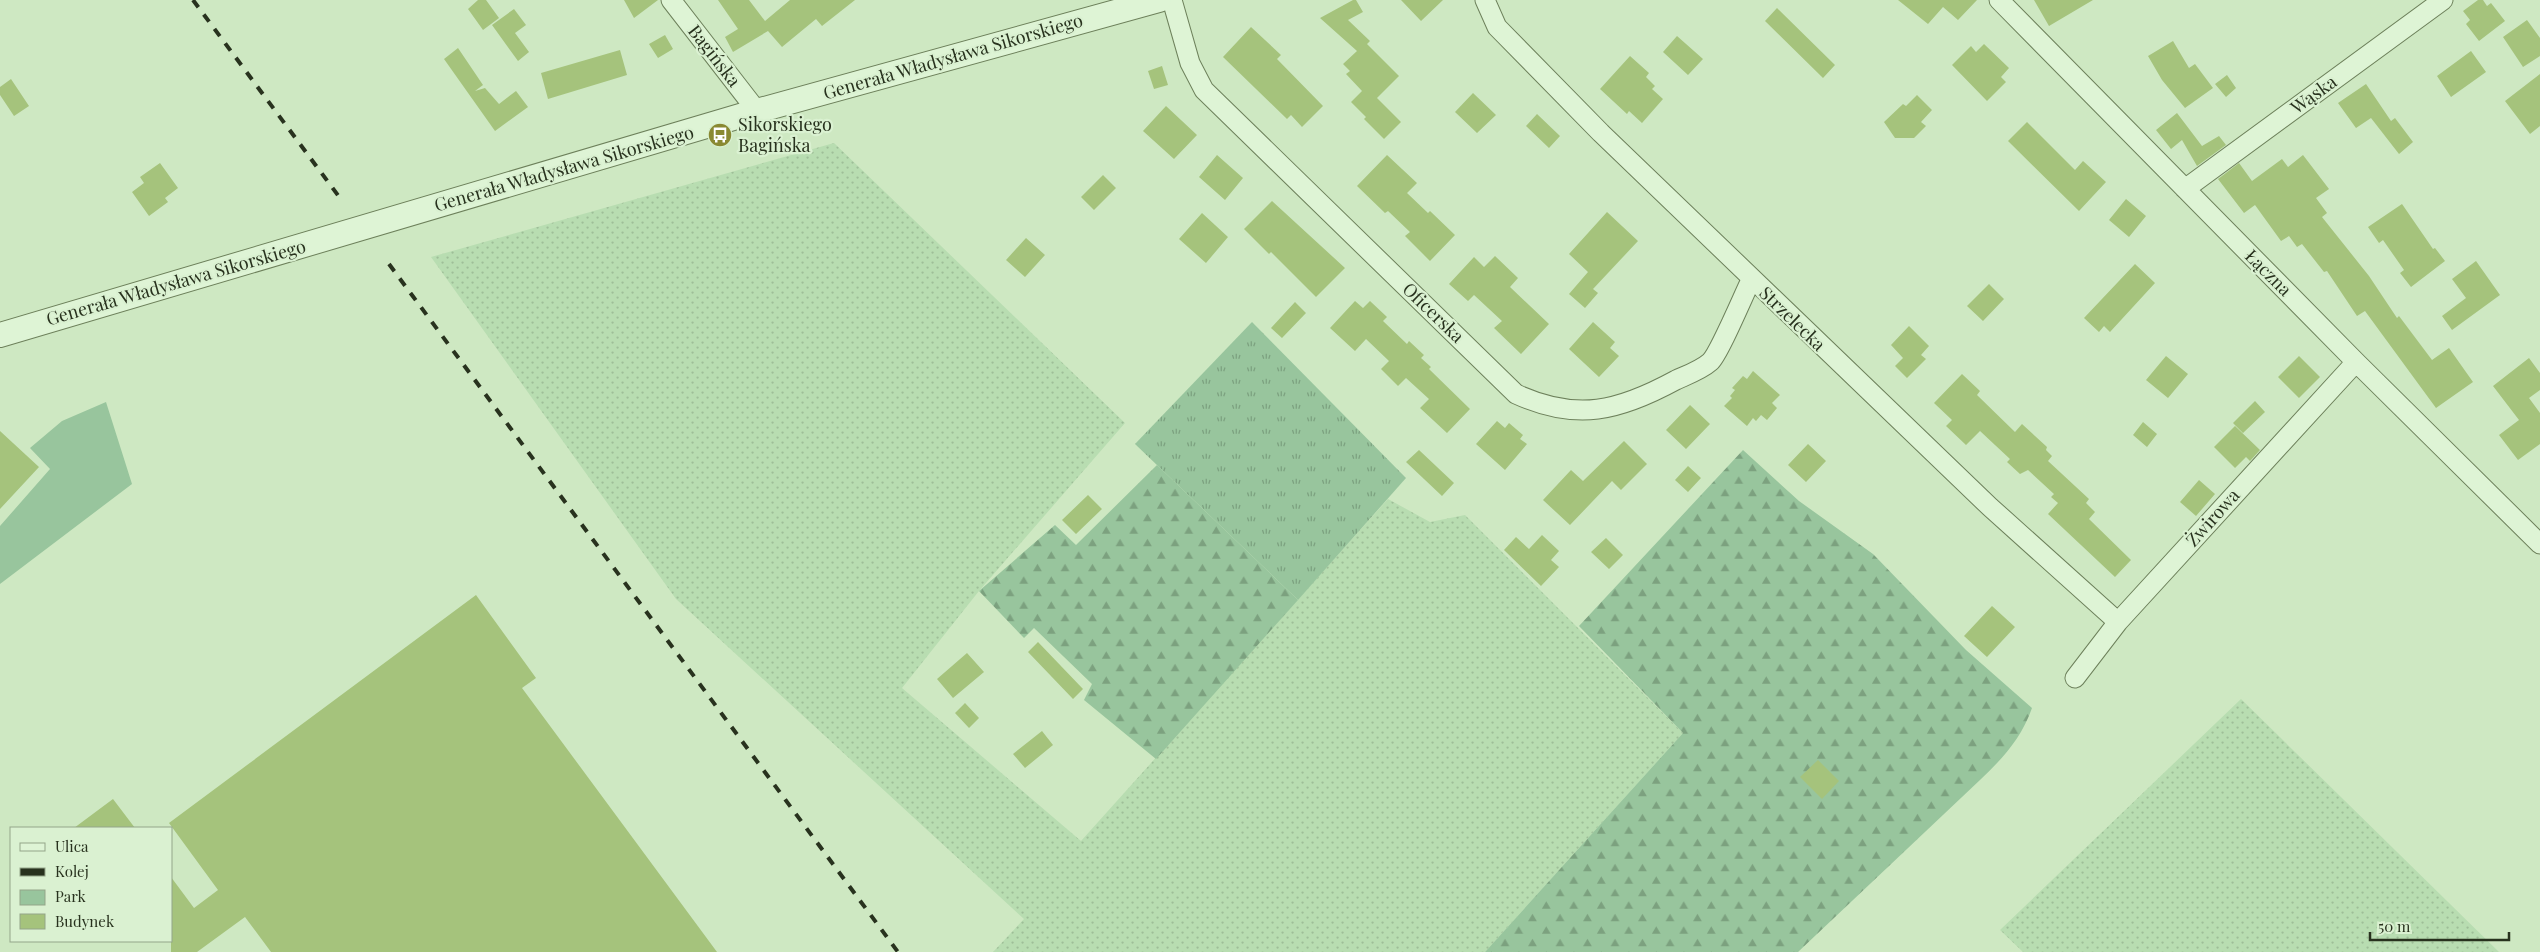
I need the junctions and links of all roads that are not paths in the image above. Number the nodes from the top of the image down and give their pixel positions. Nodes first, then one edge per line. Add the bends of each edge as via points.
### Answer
1 (671, 0) edge
2 (1159, 0) edge
3 (1172, 0) edge
4 (1484, 0) edge
5 (1999, 0) edge
6 (2443, 0) edge
7 (758, 111) junction
8 (2185, 189) junction
9 (1751, 280) junction
10 (0, 334) edge
11 (2356, 362) junction
12 (2540, 544) edge
13 (2118, 622) junction
14 (2075, 678) dead end

1 - 7 street, Bagińska
2 - 7 street, Generała Władysława Sikorskiego
3 - 9 street, Oficerska via 1190,62 1204,90 1516,394 1567,411 1616,406 1661,389 1711,362
4 - 9 street, Strzelecka via 1497,27
5 - 8 street, Łączna
6 - 8 street, Wąska
7 - 10 street, Generała Władysława Sikorskiego
8 - 11 street, Łączna
9 - 13 street, Strzelecka via 1990,508
11 - 12 street, Łączna
11 - 13 street, Żwirowa
13 - 14 street, Żwirowa

